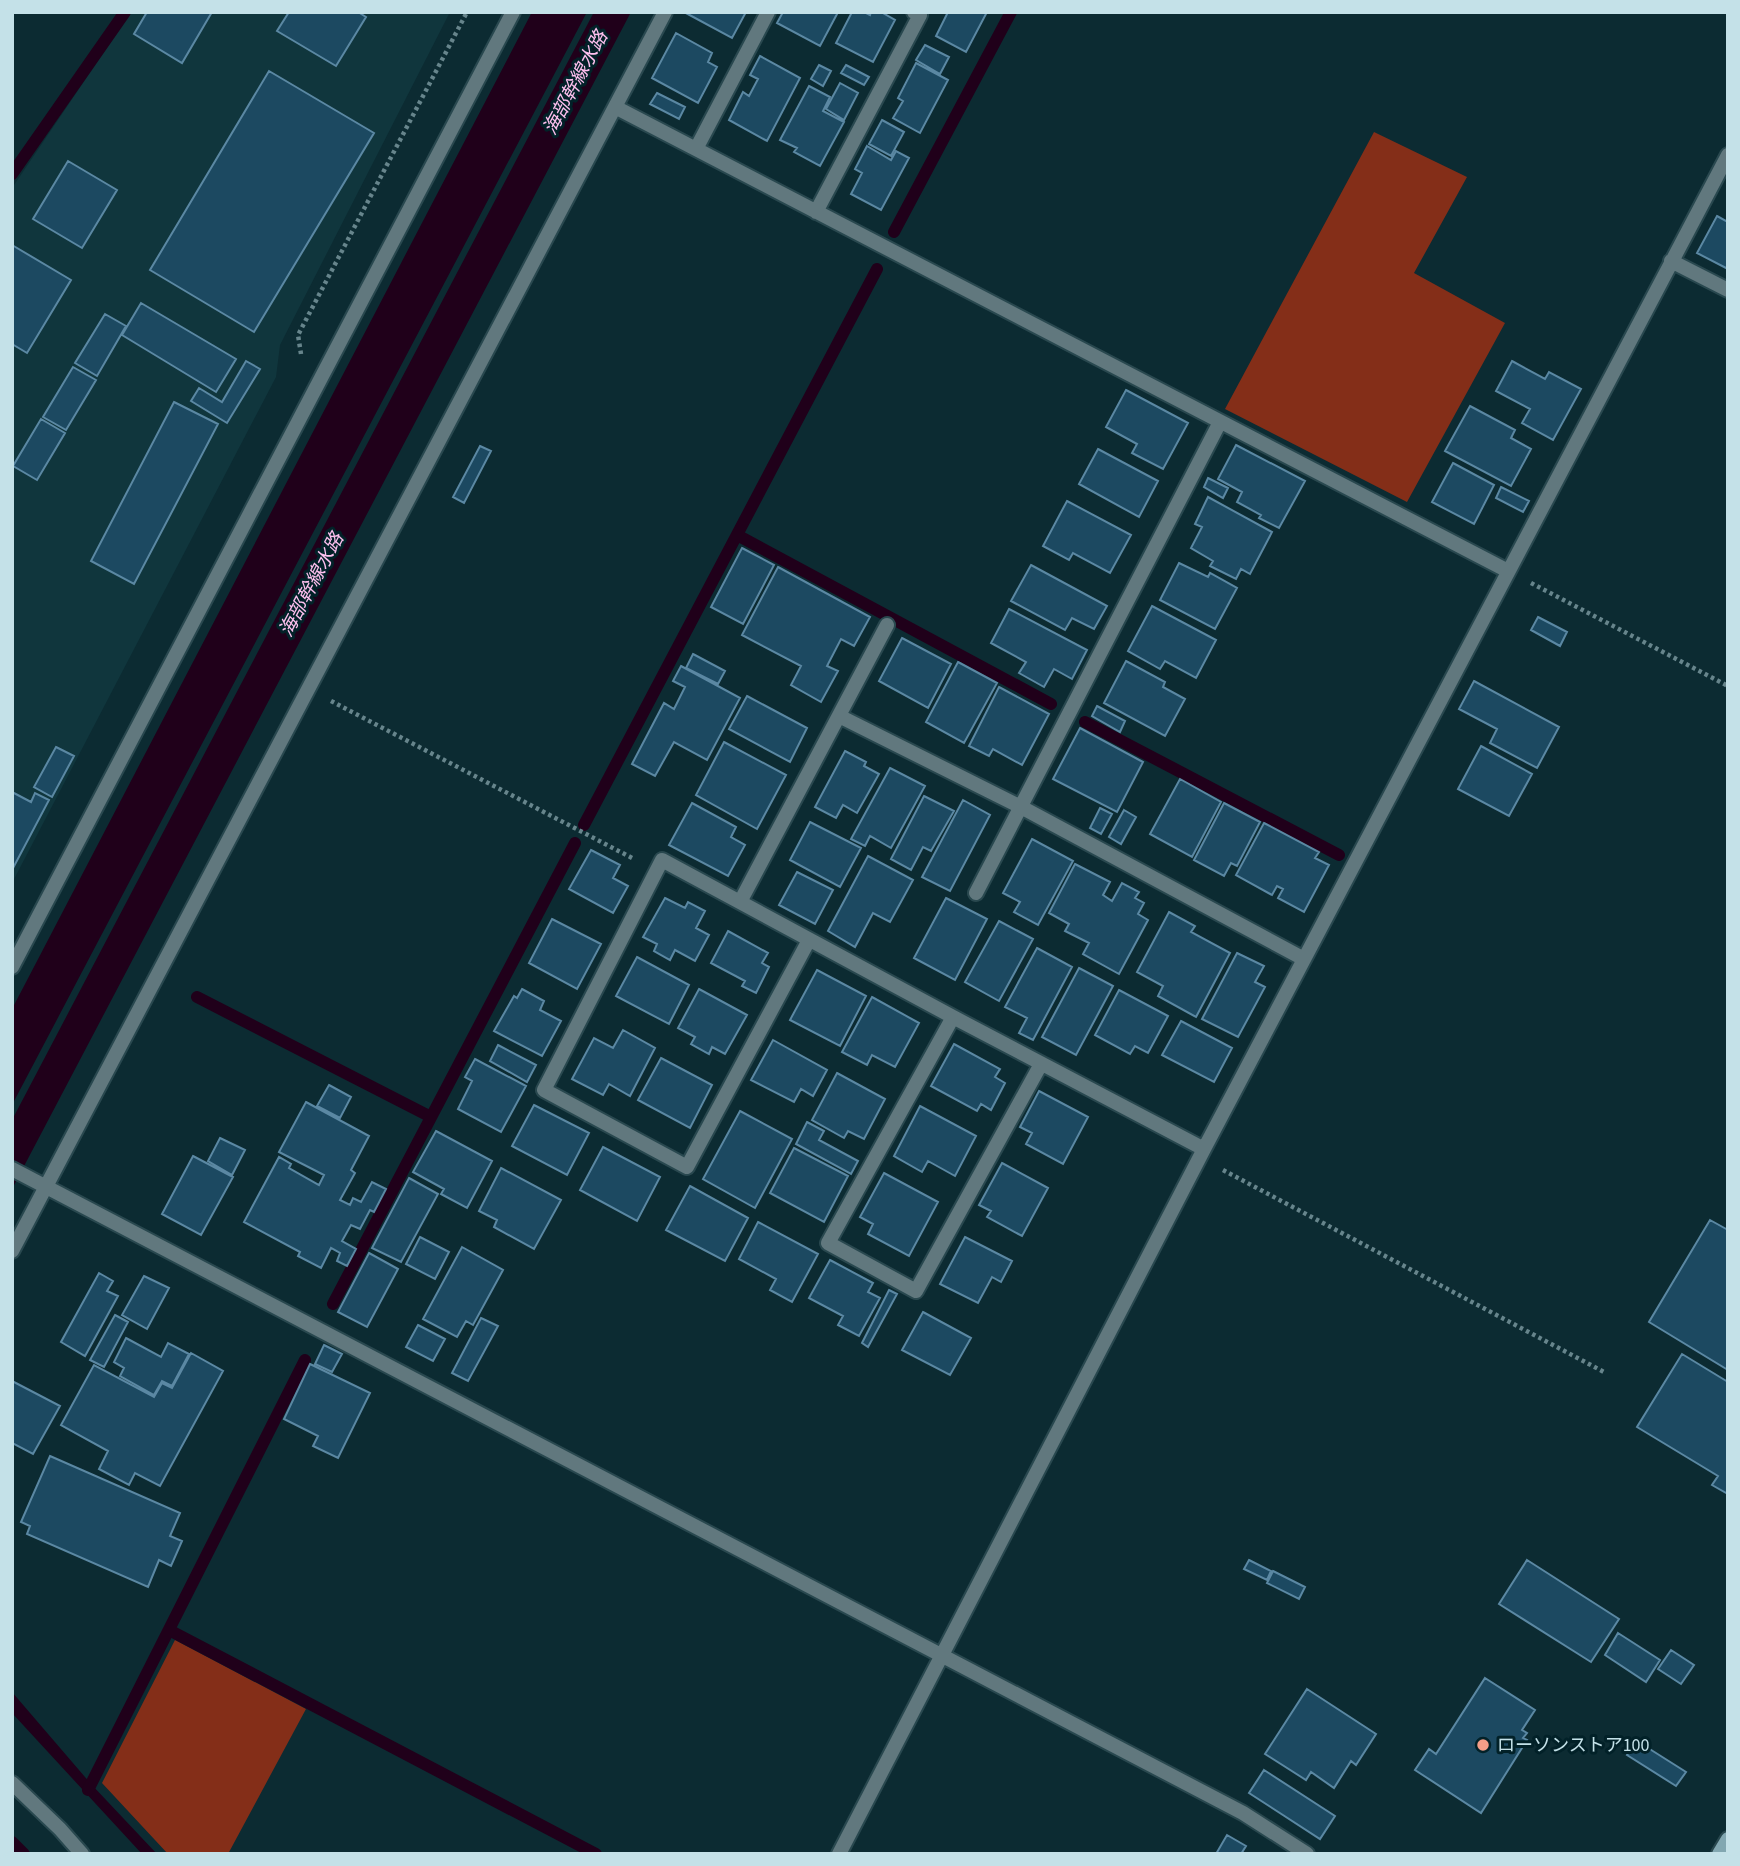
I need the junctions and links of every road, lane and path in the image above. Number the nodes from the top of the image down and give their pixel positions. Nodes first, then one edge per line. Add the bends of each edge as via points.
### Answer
1 (467, 12) edge
2 (513, 12) edge
3 (665, 12) edge
4 (768, 12) edge
5 (914, 12) edge
6 (615, 107) junction
7 (695, 149) junction
8 (1728, 156) edge
9 (816, 212) junction
10 (1671, 261) junction
11 (1728, 290) edge
12 (310, 399) junction
13 (1220, 422) junction
14 (1508, 571) junction
15 (887, 625) dead end
16 (1728, 686) edge
17 (309, 689) junction
18 (839, 716) junction
19 (1021, 807) junction
20 (656, 871) junction
21 (976, 893) dead end
22 (740, 902) junction
23 (809, 940) junction
24 (1304, 959) junction
25 (12, 967) edge
26 (953, 1017) junction
27 (1041, 1064) junction
28 (1204, 1149) junction
29 (12, 1169) edge
30 (47, 1186) junction
31 (12, 1251) edge
32 (1604, 1373) dead end
33 (942, 1655) junction
34 (12, 1783) edge
35 (1728, 1839) edge
36 (82, 1854) edge
37 (839, 1854) edge
38 (1307, 1854) edge
39 (1718, 1854) edge

1 - 12 path via 298,335
2 - 12 street
3 - 6 street
4 - 7 street
5 - 9 street via 920,15
6 - 7 street
6 - 17 street
7 - 9 street
8 - 10 street
9 - 13 street
10 - 11 street
10 - 14 street
12 - 25 street
13 - 14 street
13 - 19 street
14 - 16 path
14 - 24 street
15 - 18 street
17 - 20 path
17 - 30 street
18 - 19 street
18 - 22 street
19 - 21 street
19 - 24 street
20 - 22 street via 662,860
20 - 23 street via 544,1090 687,1167
22 - 23 street
23 - 26 street
24 - 28 street
26 - 27 street
26 - 27 street via 828,1243 916,1291
27 - 28 street
28 - 32 path via 1222,1170
28 - 33 street
29 - 30 street
30 - 31 street
30 - 33 street
33 - 37 street
33 - 38 street via 1243,1813
34 - 36 street
35 - 39 main road

